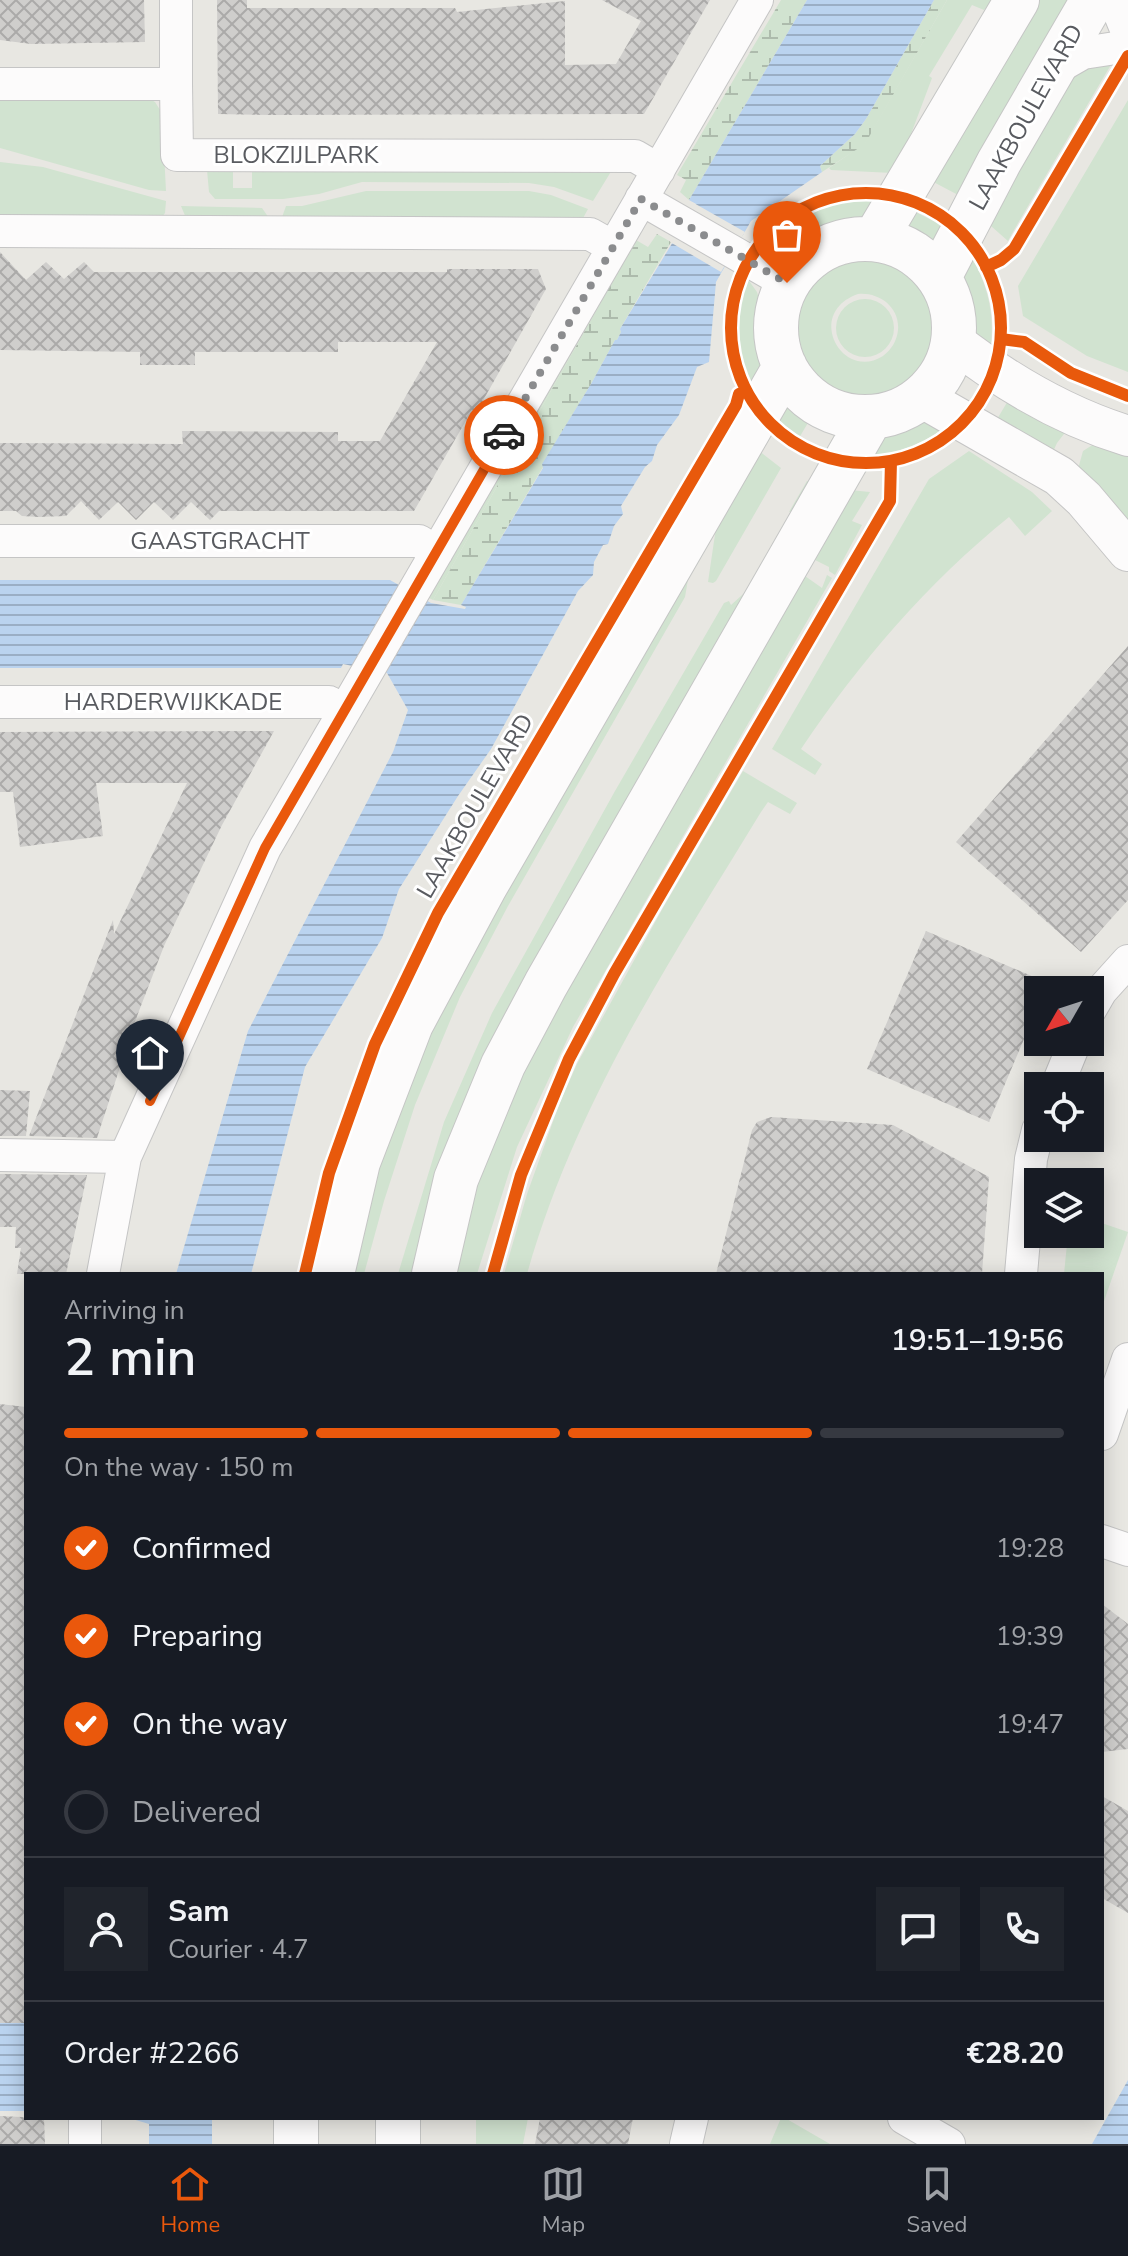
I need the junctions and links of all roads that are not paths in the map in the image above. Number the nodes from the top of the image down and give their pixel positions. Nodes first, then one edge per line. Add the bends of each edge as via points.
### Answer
1 (176, 0) edge
2 (757, 0) edge
3 (1017, 0) edge
4 (1093, 0) edge
5 (1114, 0) edge
6 (1128, 34) edge
7 (1128, 46) edge
8 (1050, 72) junction
9 (0, 84) edge
10 (176, 84) junction
11 (659, 170) junction
12 (641, 199) junction
13 (0, 231) edge
14 (875, 239) junction
15 (613, 247) junction
16 (939, 277) junction
17 (787, 283) junction
18 (953, 341) junction
19 (785, 367) junction
20 (921, 397) junction
21 (871, 417) junction
22 (1112, 431) edge
23 (1059, 476) junction
24 (0, 541) edge
25 (1128, 551) edge
26 (437, 552) junction
27 (0, 702) edge
28 (344, 711) junction
29 (1128, 961) edge
30 (1104, 988) edge
31 (1033, 1152) edge
32 (0, 1155) edge
33 (125, 1157) junction
34 (103, 1272) edge
35 (332, 1272) edge
36 (434, 1272) edge
37 (1021, 1272) edge
38 (1128, 1359) edge
39 (1104, 1428) edge
40 (1104, 1542) edge
41 (1128, 1550) edge
42 (296, 2120) edge
43 (398, 2120) edge
44 (692, 2120) edge
45 (907, 2120) edge
46 (296, 2144) edge
47 (398, 2144) edge
48 (686, 2144) edge
49 (949, 2144) edge

1 - 10 street
2 - 11 street
3 - 14 main road
4 - 8 main road, LAAKBOULEVARD
5 - 6 street
7 - 8 street via 1083,53
8 - 16 main road, LAAKBOULEVARD
9 - 10 street
10 - 11 street, BLOKZIJLPARK via 177,155 635,156
11 - 12 street
12 - 15 street
12 - 17 street
13 - 15 street via 590,234
14 - 16 main road via 906,248
14 - 17 main road via 838,242 820,250
15 - 26 street
16 - 18 main road via 950,299
17 - 19 main road via 776,332
18 - 20 main road via 942,374
18 - 22 street via 1035,397
19 - 21 main road via 814,401 840,414
19 - 35 main road, LAAKBOULEVARD via 411,1024 358,1162
20 - 21 main road
20 - 23 street
21 - 36 main road via 503,1065 456,1179
22 - 23 street via 1069,450
23 - 25 street
24 - 26 street, GAASTGRACHT via 419,541
26 - 28 street
27 - 28 street, HARDERWIJKKADE via 329,702
28 - 33 street via 265,848
29 - 30 street
31 - 37 street
32 - 33 street
33 - 34 street
38 - 39 street
40 - 41 street
42 - 46 main road
43 - 47 main road
44 - 48 street
45 - 49 street

